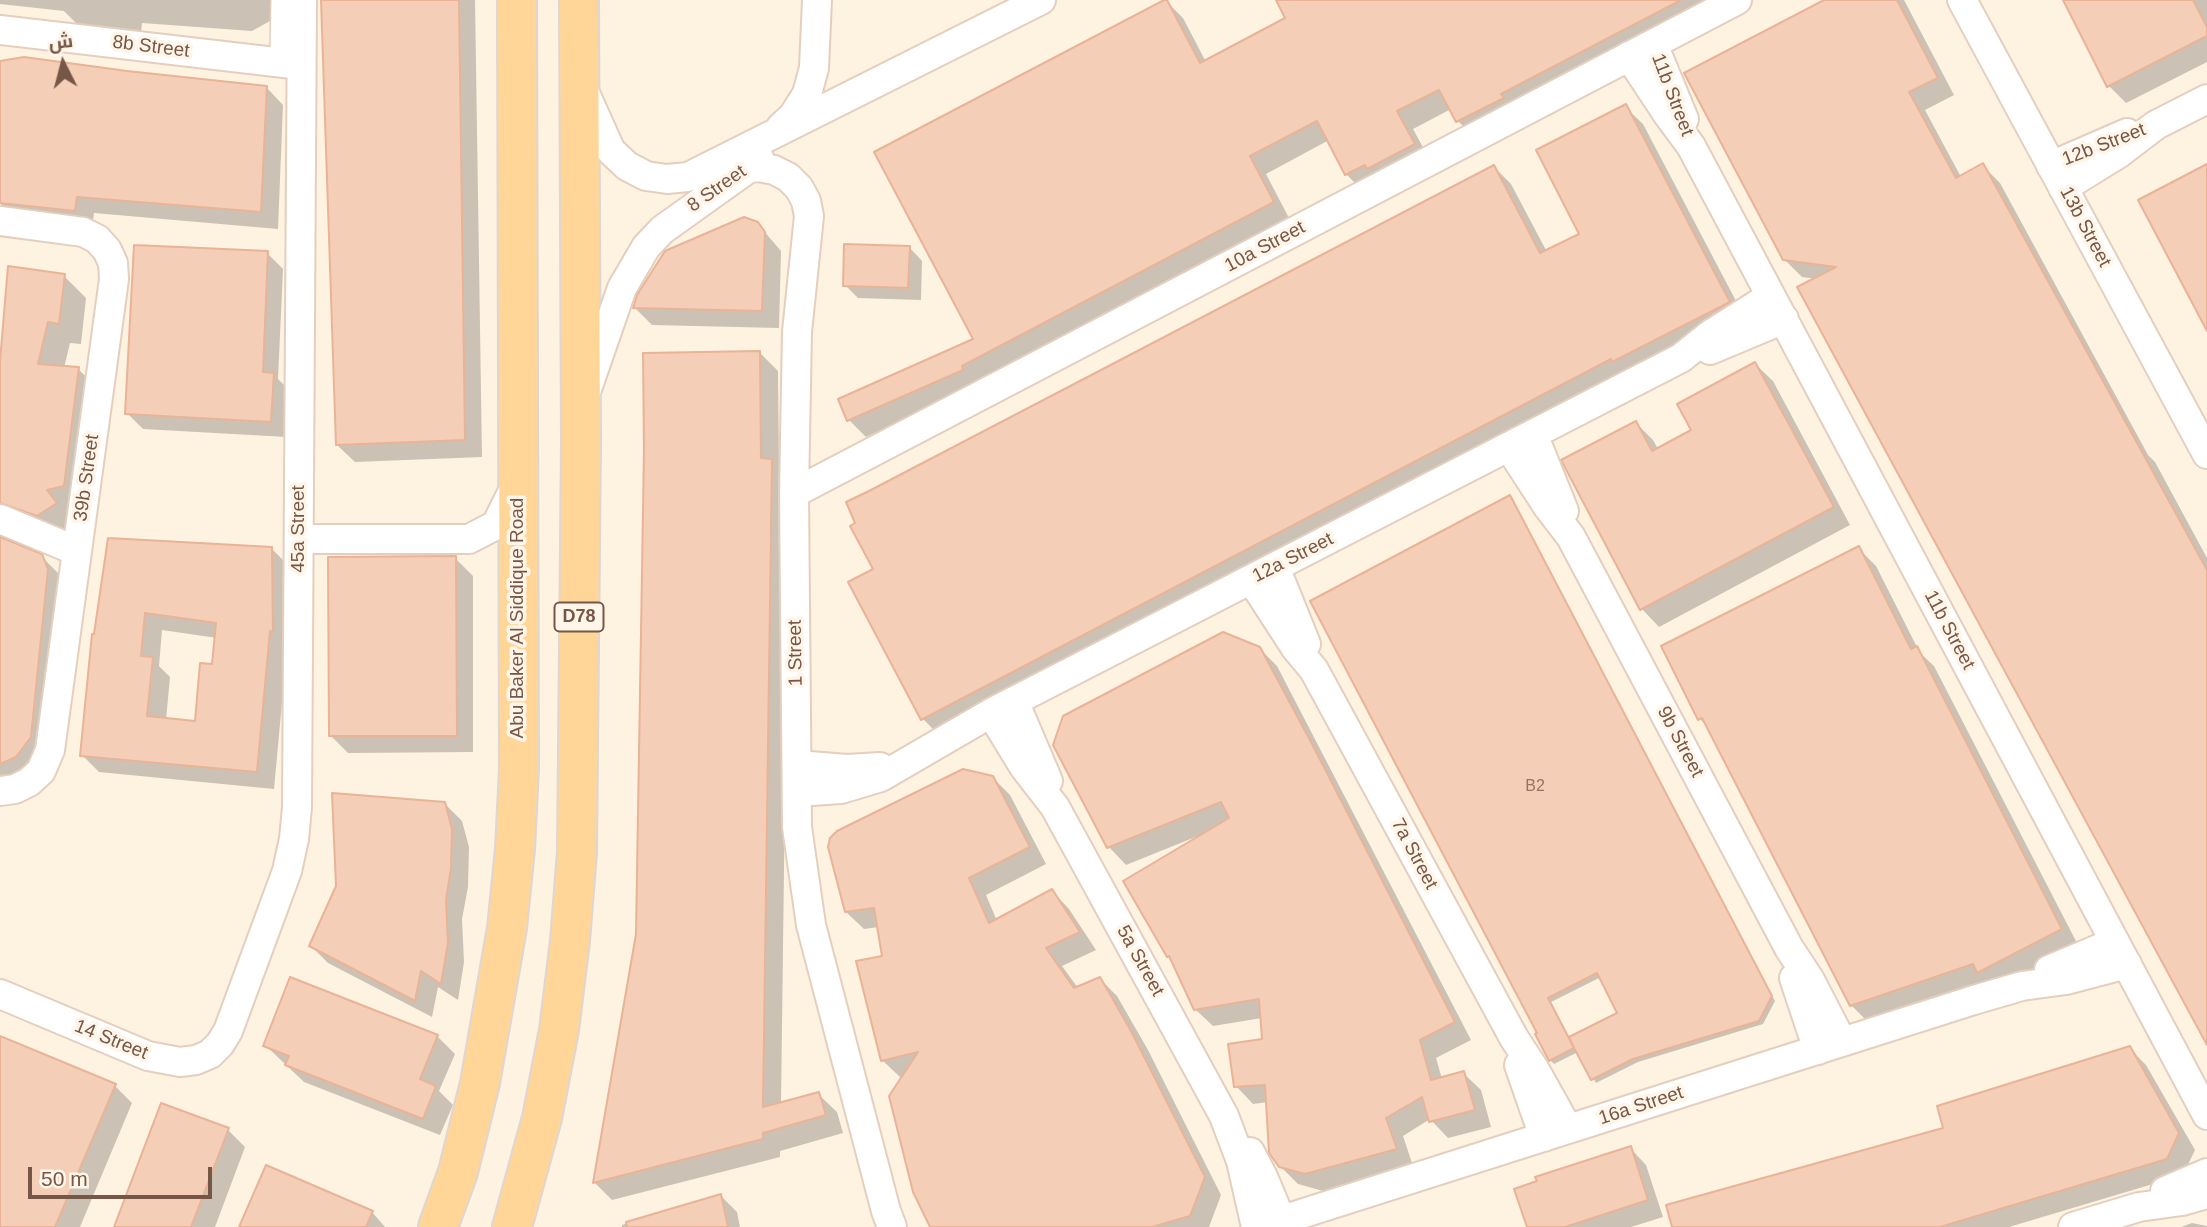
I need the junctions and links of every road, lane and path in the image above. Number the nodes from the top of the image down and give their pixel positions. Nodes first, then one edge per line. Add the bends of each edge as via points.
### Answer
1 (282, 0) edge
2 (302, 0) edge
3 (517, 0) edge
4 (579, 0) edge
5 (817, 0) edge
6 (1041, 0) edge
7 (1737, 0) edge
8 (1962, 0) edge
9 (0, 23) edge
10 (0, 30) edge
11 (946, 49) junction
12 (1641, 50) junction
13 (301, 65) junction
14 (578, 78) junction
15 (2207, 99) edge
16 (769, 138) junction
17 (744, 169) junction
18 (2057, 177) junction
19 (0, 221) edge
20 (1778, 307) junction
21 (580, 410) junction
22 (1521, 440) junction
23 (2205, 445) edge
24 (517, 483) junction
25 (794, 493) junction
26 (0, 519) edge
27 (299, 539) junction
28 (77, 551) junction
29 (1263, 573) junction
30 (1003, 707) junction
31 (797, 778) junction
32 (0, 791) edge
33 (2121, 953) junction
34 (0, 994) edge
35 (220, 1044) joint
36 (1830, 1046) junction
37 (2207, 1115) edge
38 (1556, 1133) junction
39 (458, 1172) junction
40 (2207, 1173) edge
41 (2207, 1194) edge
42 (2139, 1207) junction
43 (1266, 1225) edge
44 (438, 1227) edge
45 (463, 1227) edge
46 (512, 1227) edge
47 (892, 1227) edge
48 (2073, 1227) edge

1 - 9 street via 281,53 274,59
2 - 13 street, 45a Street
3 - 24 main road, Abu Baker Al Siddique Road
4 - 14 main road, D78
5 - 16 street via 814,68 807,94 793,116
6 - 11 street, 8 Street
7 - 12 street, 10a Street
8 - 18 street, 13b Street
10 - 13 street, 8b Street
11 - 16 street, 8 Street
11 - 17 street, 8 Street
12 - 20 street, 11b Street via 1680,108 1691,146
12 - 25 street, 10a Street
13 - 27 street, 45a Street
14 - 16 street, 8 Street via 611,151 646,176 688,177
14 - 21 main road, D78
15 - 18 street, 12b Street via 2157,125 2109,140
17 - 21 street, 8 Street via 646,247 622,288
17 - 25 street, 1 Street via 766,169 788,177 799,188 809,216 797,331
18 - 23 street, 13b Street
19 - 28 street, 39b Street via 83,232 97,239 113,263
20 - 22 street, 12a Street via 1718,347 1681,358
20 - 33 street, 11b Street
21 - 46 main road, D78 via 577,852 570,941 542,1118
22 - 29 street, 12a Street
22 - 36 street, 9b Street via 1561,500 1571,537 1810,980
24 - 27 street via 496,525 469,539
24 - 39 main road, Abu Baker Al Siddique Road via 519,769 515,849 495,1006
25 - 31 street, 1 Street
26 - 28 street
27 - 35 street, 45a Street via 294,839 276,902
28 - 32 street, 39b Street via 47,761 29,782
29 - 30 street, 12a Street
29 - 38 street, 7a Street via 1302,630 1314,670 1535,1070
30 - 31 street, 12a Street via 906,760
30 - 43 street, 5a Street via 1044,770 1055,807 1224,1116 1255,1161
31 - 47 street, 1 Street via 800,860 811,925
33 - 36 street, 16a Street via 2066,980 2022,986
33 - 37 street, 11b Street
34 - 35 street, 14 Street via 164,1060 196,1060
36 - 38 street, 16a Street
38 - 43 street, 16a Street
39 - 44 main road, Abu Baker Al Siddique Road
39 - 45 main road
40 - 42 street
41 - 42 street
42 - 48 street

